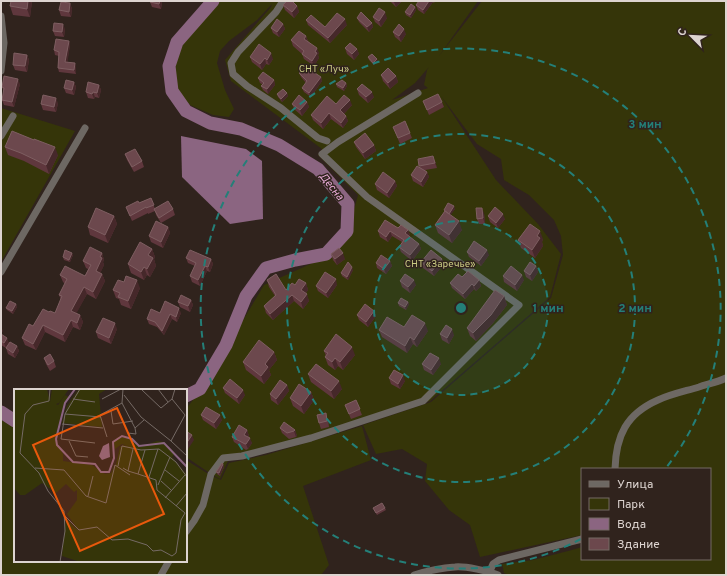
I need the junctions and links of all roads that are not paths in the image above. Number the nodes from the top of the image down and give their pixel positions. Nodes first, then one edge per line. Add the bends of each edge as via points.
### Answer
1 (283, 1) edge
2 (1, 16) edge
3 (1, 71) edge
4 (418, 93) dead end
5 (13, 116) dead end
6 (84, 128) dead end
7 (1, 136) edge
8 (327, 141) dead end
9 (1, 272) edge
10 (726, 378) edge
11 (615, 468) edge
12 (187, 531) edge
13 (581, 539) edge
14 (168, 562) edge
15 (490, 572) junction
16 (162, 575) edge
17 (414, 575) edge
18 (498, 575) edge

1 - 8 street via 276,12 238,52 231,63 234,74 318,138
2 - 3 street via 4,43
4 - 12 street via 322,154 367,197 519,305 423,401 312,438 242,456 223,458 211,474 203,505
5 - 7 street
6 - 9 street
10 - 11 street via 658,400 643,408 631,418 622,432 617,446
13 - 15 street via 499,560 493,564
14 - 16 street
15 - 17 street via 456,566
15 - 18 street

